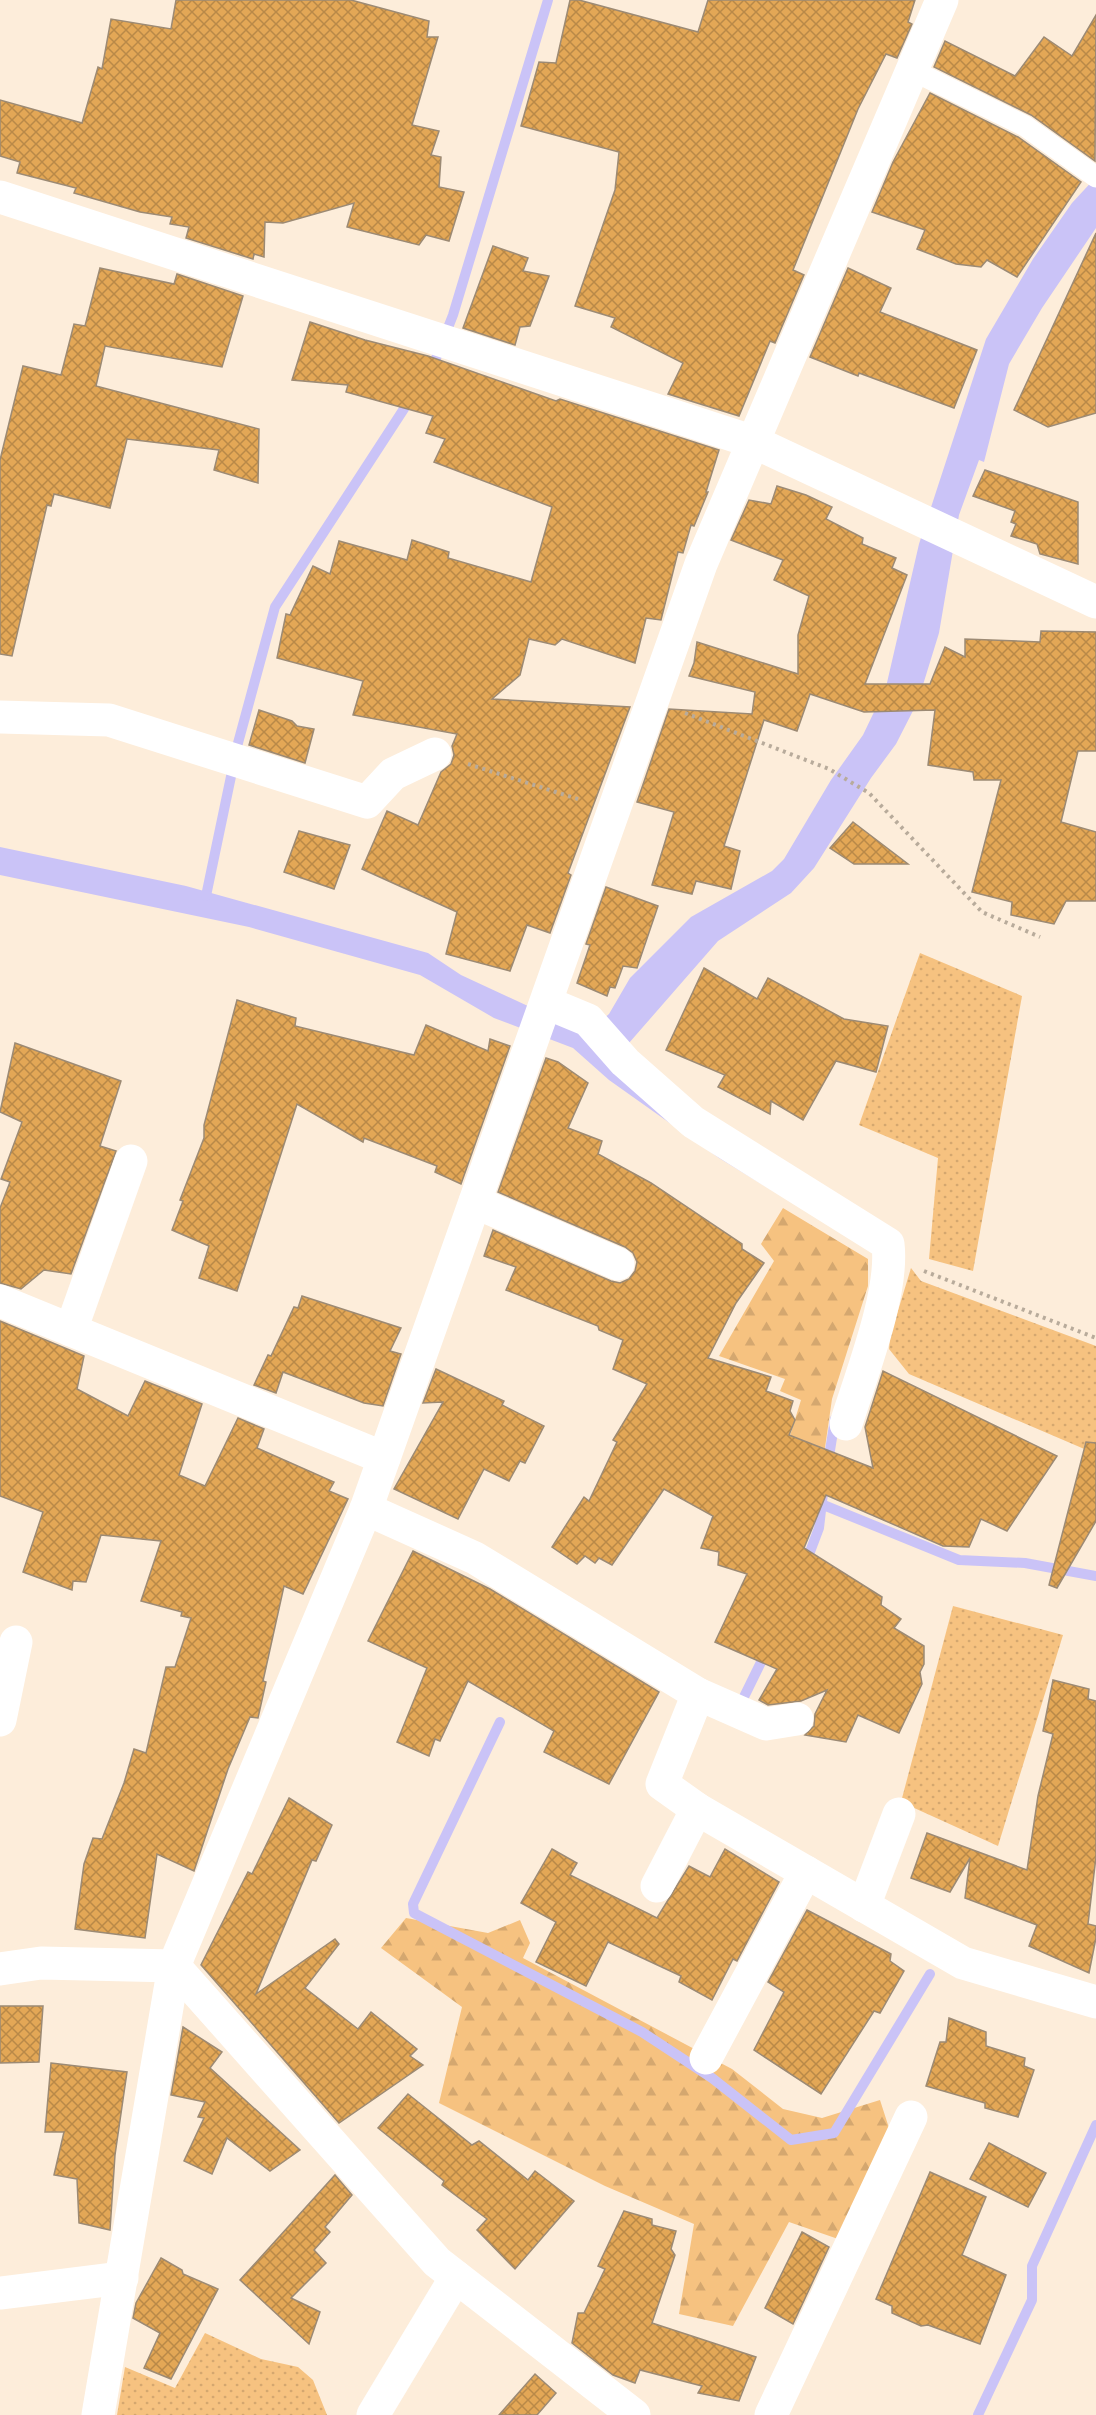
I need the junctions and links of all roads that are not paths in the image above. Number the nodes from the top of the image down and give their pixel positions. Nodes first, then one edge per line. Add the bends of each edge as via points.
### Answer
1 (942, 0) edge
2 (912, 70) junction
3 (1096, 177) edge
4 (0, 197) edge
5 (754, 442) junction
6 (1096, 602) edge
7 (0, 717) edge
8 (435, 754) road end
9 (547, 1003) junction
10 (131, 1161) dead end
11 (476, 1202) junction
12 (618, 1264) dead end
13 (0, 1301) edge
14 (71, 1330) junction
15 (846, 1424) dead end
16 (384, 1458) junction
17 (366, 1509) junction
18 (16, 1641) dead end
19 (698, 1694) junction
20 (797, 1719) dead end
21 (0, 1720) edge
22 (697, 1809) junction
23 (899, 1814) dead end
24 (806, 1872) junction
25 (657, 1886) dead end
26 (864, 1906) junction
27 (174, 1966) junction
28 (0, 1969) edge
29 (1096, 2002) edge
30 (706, 2058) dead end
31 (911, 2117) dead end
32 (456, 2277) junction
33 (122, 2278) junction
34 (0, 2293) edge
35 (98, 2415) edge
36 (373, 2415) edge
37 (634, 2415) edge
38 (771, 2415) edge

1 - 2 street
2 - 3 lane via 1025,126
2 - 5 street
4 - 5 street
5 - 6 street
5 - 9 street via 701,564
7 - 8 street via 109,720 367,802 393,774
9 - 11 street
9 - 15 street via 588,1020 625,1062 693,1122 888,1244 887,1288
10 - 14 street
11 - 12 street
11 - 16 street
13 - 14 street
14 - 16 street
16 - 17 street
17 - 19 street via 476,1558
17 - 27 street
18 - 21 street
19 - 20 street via 766,1724
19 - 22 street via 662,1784
22 - 24 street
22 - 25 street
23 - 26 street
24 - 26 street
24 - 30 street
26 - 29 street via 963,1963
27 - 28 street via 41,1963
27 - 32 street via 437,2262
27 - 33 street
31 - 38 street
32 - 36 street
32 - 37 street
33 - 34 street
33 - 35 street

